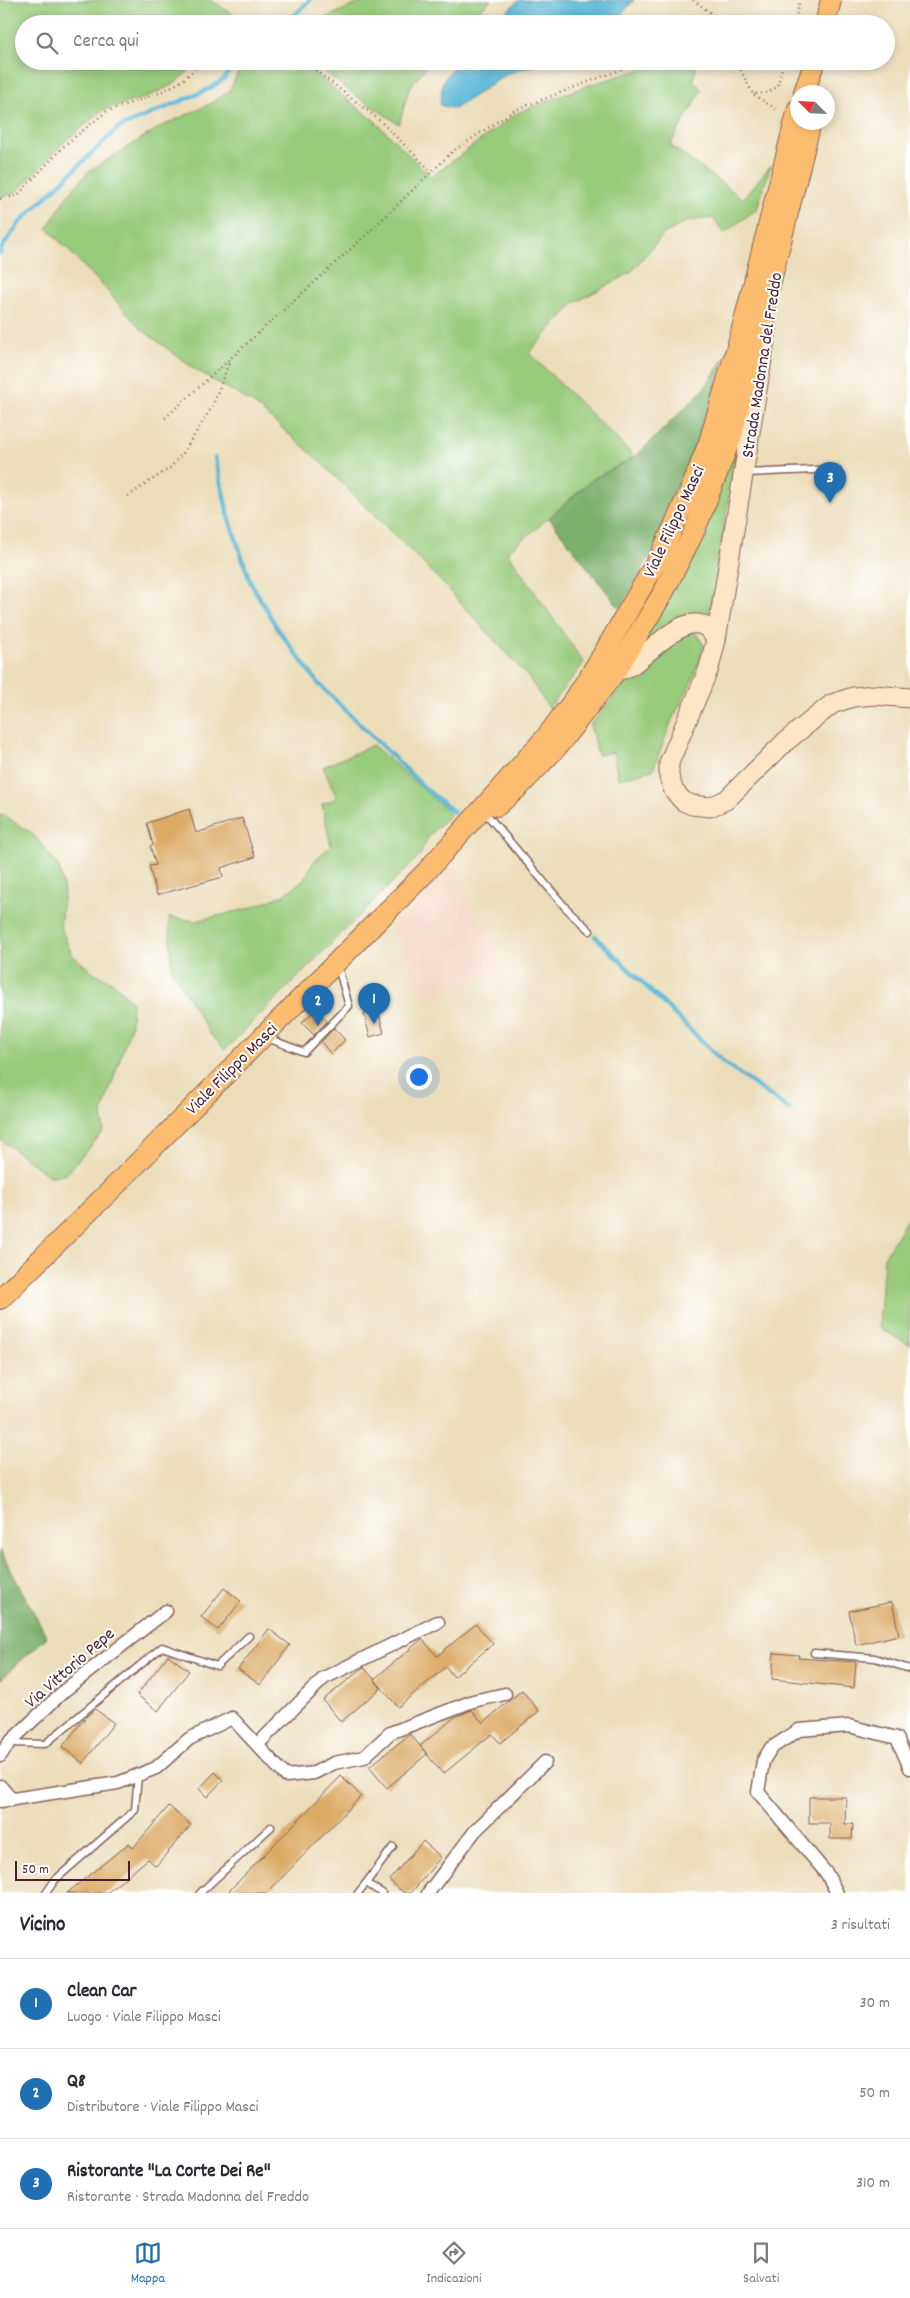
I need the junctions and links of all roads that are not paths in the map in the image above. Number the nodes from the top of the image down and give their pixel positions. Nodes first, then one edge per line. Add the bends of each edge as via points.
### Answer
1 (831, 0) edge
2 (827, 15) edge
3 (813, 70) edge
4 (815, 70) edge
5 (807, 85) edge
6 (814, 85) edge
7 (797, 130) edge
8 (799, 130) edge
9 (779, 257) junction
10 (740, 333) junction
11 (740, 409) junction
12 (837, 469) dead end
13 (744, 473) junction
14 (716, 640) junction
15 (616, 671) junction
16 (576, 697) junction
17 (910, 698) edge
18 (484, 811) junction
19 (590, 931) dead end
20 (336, 962) junction
21 (263, 1036) junction
22 (0, 1298) edge
23 (166, 1611) dead end
24 (438, 1622) dead end
25 (249, 1636) dead end
26 (814, 1653) dead end
27 (910, 1669) edge
28 (505, 1694) dead end
29 (9, 1743) junction
30 (257, 1745) junction
31 (0, 1756) edge
32 (545, 1762) dead end
33 (910, 1768) edge
34 (138, 1775) junction
35 (0, 1786) edge
36 (6, 1801) edge
37 (271, 1827) dead end
38 (393, 1847) dead end
39 (366, 1883) junction
40 (46, 1893) edge
41 (200, 1893) edge
42 (358, 1893) edge
43 (382, 1893) edge
44 (428, 1893) edge
45 (837, 1893) edge

1 - 2 main road
3 - 5 main road
4 - 6 main road
7 - 10 main road, Viale Filippo Masci
8 - 9 main road, Viale Filippo Masci
9 - 11 main road, Viale Filippo Masci
9 - 13 main road, Strada Madonna del Freddo
10 - 11 main road, Viale Filippo Masci via 737,381
10 - 16 main road, Viale Filippo Masci via 723,398 689,493 661,554
11 - 13 main road, Strada Madonna del Freddo
11 - 15 main road, Viale Filippo Masci via 695,530 663,593
12 - 13 lane
13 - 14 main road, Strada Madonna del Freddo
14 - 15 main road via 705,626 685,624 630,665
14 - 17 main road, Strada Madonna del Freddo via 709,668 669,763 674,791 692,805 710,807 726,800 785,742 832,704 853,697 875,695
15 - 16 main road, Viale Filippo Masci via 593,682
15 - 18 main road, Viale Filippo Masci via 557,747 519,787
16 - 18 main road, Viale Filippo Masci
18 - 19 lane via 565,907
18 - 20 main road, Viale Filippo Masci
20 - 21 main road, Viale Filippo Masci
20 - 21 lane via 349,1006 304,1052
21 - 22 main road, Viale Filippo Masci
23 - 29 street, Via Vittorio Pepe via 65,1690
24 - 30 street via 324,1678
25 - 29 lane via 217,1666 162,1646 45,1744
26 - 27 lane via 875,1658
28 - 30 street via 473,1701 390,1733 364,1757 334,1763 314,1773 286,1776
29 - 31 street, Via Vittorio Pepe
30 - 34 street via 232,1718 189,1739 156,1768
32 - 44 street via 475,1831
33 - 45 street via 897,1738 849,1726 799,1730 771,1748 763,1761 758,1792 827,1874
34 - 36 street via 118,1783
34 - 40 lane via 135,1810 55,1880
35 - 36 street
37 - 41 lane
38 - 39 lane
39 - 42 lane
39 - 43 lane

